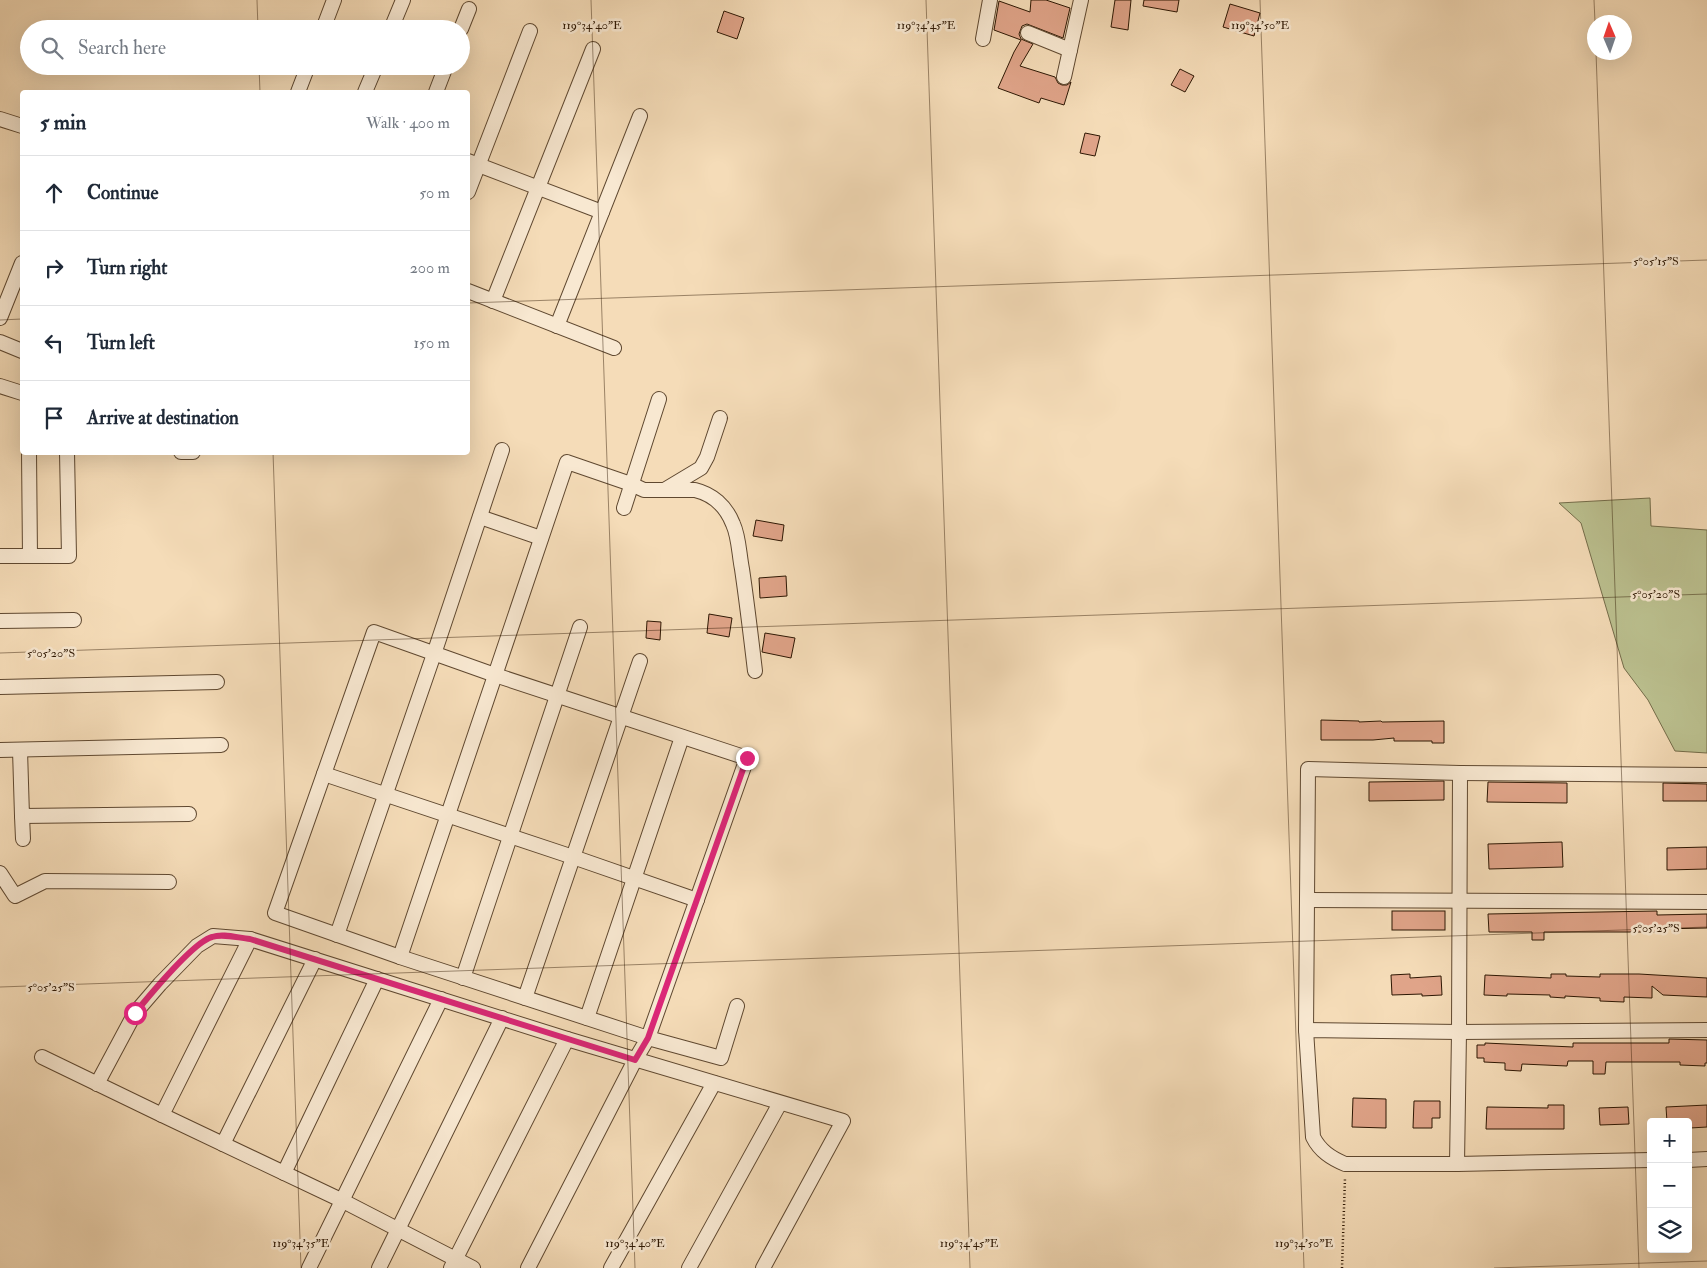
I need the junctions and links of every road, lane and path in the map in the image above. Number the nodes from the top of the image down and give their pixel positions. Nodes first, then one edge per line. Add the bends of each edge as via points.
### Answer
1 (334, 0) edge
2 (403, 0) edge
3 (990, 0) edge
4 (1081, 0) edge
5 (468, 9) dead end
6 (326, 20) edge
7 (395, 20) edge
8 (464, 20) edge
9 (530, 31) dead end
10 (1028, 33) dead end
11 (983, 39) dead end
12 (593, 49) dead end
13 (1070, 50) junction
14 (305, 75) edge
15 (372, 75) edge
16 (443, 75) edge
17 (1064, 77) dead end
18 (299, 90) edge
19 (366, 90) edge
20 (437, 90) edge
21 (640, 116) dead end
22 (0, 119) edge
23 (20, 125) edge
24 (473, 163) edge
25 (470, 180) edge
26 (538, 187) junction
27 (602, 212) junction
28 (20, 268) edge
29 (470, 295) edge
30 (493, 301) junction
31 (0, 318) edge
32 (557, 326) junction
33 (0, 342) edge
34 (614, 348) dead end
35 (20, 350) edge
36 (0, 386) edge
37 (20, 392) edge
38 (659, 399) dead end
39 (720, 418) dead end
40 (502, 450) dead end
41 (29, 455) edge
42 (68, 455) edge
43 (632, 484) junction
44 (664, 491) junction
45 (624, 508) dead end
46 (480, 517) junction
47 (541, 538) junction
48 (0, 556) edge
49 (30, 556) junction
50 (74, 620) dead end
51 (0, 621) edge
52 (580, 627) dead end
53 (434, 654) junction
54 (640, 661) dead end
55 (755, 671) dead end
56 (495, 675) junction
57 (217, 682) dead end
58 (0, 686) edge
59 (557, 696) junction
60 (621, 717) junction
61 (682, 737) junction
62 (221, 745) dead end
63 (0, 750) edge
64 (20, 750) junction
65 (1460, 773) junction
66 (324, 774) junction
67 (1707, 775) edge
68 (386, 795) junction
69 (189, 814) dead end
70 (22, 816) junction
71 (447, 816) junction
72 (510, 836) junction
73 (22, 839) dead end
74 (574, 856) junction
75 (0, 873) edge
76 (634, 879) junction
77 (169, 882) dead end
78 (697, 900) junction
79 (1308, 900) junction
80 (1458, 902) junction
81 (1707, 902) edge
82 (337, 935) junction
83 (250, 939) junction
84 (400, 957) junction
85 (315, 959) junction
86 (463, 978) junction
87 (377, 979) junction
88 (526, 998) junction
89 (441, 999) junction
90 (737, 1006) dead end
91 (502, 1018) junction
92 (587, 1018) junction
93 (1306, 1030) junction
94 (1707, 1030) edge
95 (1459, 1032) junction
96 (648, 1038) junction
97 (567, 1039) junction
98 (42, 1057) dead end
99 (635, 1060) junction
100 (714, 1083) junction
101 (97, 1084) junction
102 (780, 1103) junction
103 (162, 1115) junction
104 (223, 1144) junction
105 (1647, 1160) edge
106 (1692, 1160) edge
107 (1707, 1160) edge
108 (1345, 1164) junction
109 (1457, 1164) junction
110 (284, 1173) junction
111 (341, 1200) junction
112 (398, 1230) junction
113 (454, 1264) edge
114 (309, 1268) edge
115 (379, 1268) edge
116 (473, 1268) edge
117 (528, 1268) edge
118 (611, 1268) edge
119 (688, 1268) edge
120 (763, 1268) edge
121 (1342, 1268) edge

1 - 6 street
2 - 7 street
3 - 11 street
4 - 13 street
5 - 8 street
9 - 24 street
10 - 13 street
12 - 26 street
13 - 17 street
14 - 18 street
15 - 19 street
16 - 20 street
21 - 27 street
22 - 23 street
24 - 25 street
24 - 26 street
26 - 27 street
26 - 30 street
27 - 32 street
28 - 31 street
29 - 30 street
30 - 32 street
32 - 34 street
33 - 35 street
36 - 37 street
38 - 43 street
39 - 44 street via 700,468
40 - 46 street
41 - 49 street
42 - 49 street via 69,556
43 - 44 street via 644,490
43 - 45 street
43 - 47 street via 567,462
44 - 55 street via 694,490 712,496 723,506 733,524 749,614
46 - 47 street
46 - 53 street
47 - 56 street
48 - 49 street
50 - 51 street
52 - 59 street
53 - 56 street
53 - 66 street via 374,632
53 - 68 street
54 - 60 street
56 - 59 street
56 - 71 street
57 - 58 street
59 - 60 street
59 - 72 street
60 - 61 street
60 - 74 street
61 - 76 street
61 - 78 street via 747,758
62 - 64 street
63 - 64 street
64 - 70 street
65 - 67 street
65 - 79 street via 1308,769
65 - 80 street
66 - 68 street
66 - 82 street via 275,913
68 - 71 street
68 - 82 street
69 - 70 street
70 - 73 street
71 - 72 street
71 - 84 street
72 - 74 street
72 - 86 street
74 - 76 street
74 - 88 street
75 - 77 street via 15,896 45,882
76 - 78 street
76 - 92 street
78 - 96 street
79 - 80 street
79 - 93 street
80 - 81 street
80 - 95 street
82 - 84 street
83 - 85 street
83 - 101 street via 213,936 197,946 135,1013
83 - 103 street
84 - 86 street
85 - 87 street
85 - 104 street
86 - 88 street
87 - 89 street
87 - 110 street
88 - 92 street
89 - 91 street
89 - 111 street
90 - 96 street via 721,1058
91 - 97 street
91 - 112 street
92 - 96 street
93 - 95 street
93 - 108 street via 1314,1137 1323,1151
94 - 95 street
95 - 109 street
96 - 99 street
97 - 99 street
97 - 113 street
98 - 101 street
99 - 100 street
99 - 117 street
100 - 102 street
100 - 118 street
101 - 103 street
102 - 119 street
102 - 120 street via 843,1121
103 - 104 street
104 - 110 street
105 - 109 street
106 - 107 street
108 - 109 street
108 - 121 path
110 - 111 street
111 - 112 street
111 - 114 street
112 - 113 street
112 - 115 street
113 - 116 street

